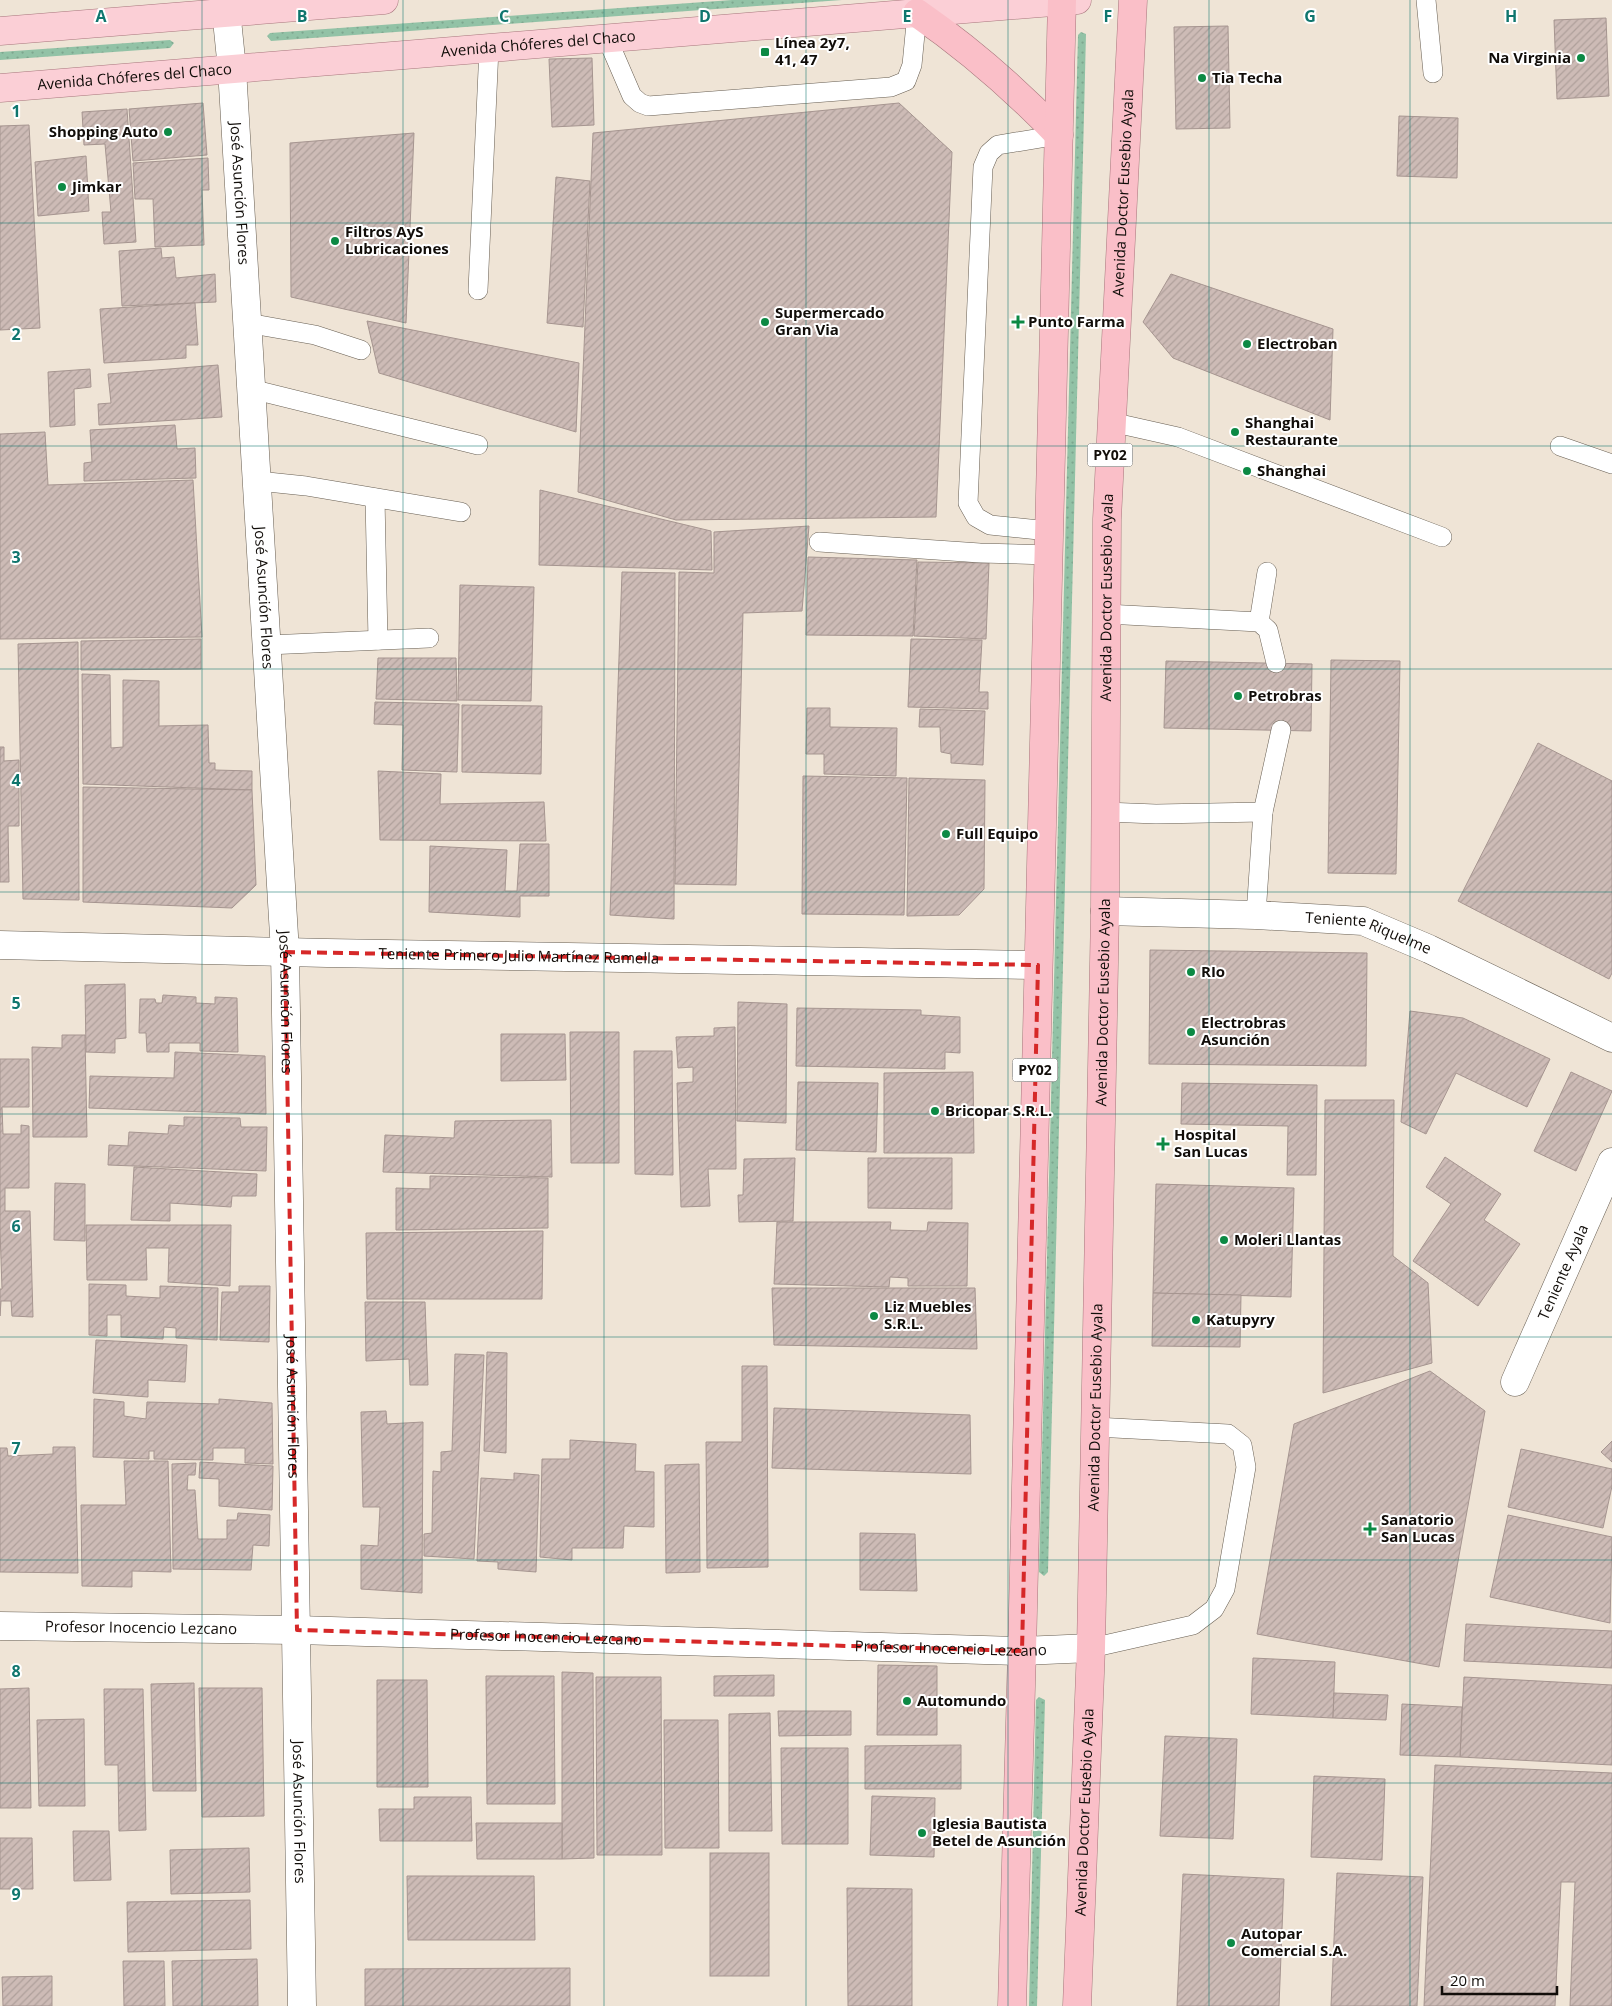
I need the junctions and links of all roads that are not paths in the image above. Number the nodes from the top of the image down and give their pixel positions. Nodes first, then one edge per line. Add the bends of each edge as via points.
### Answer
1 (1067, 0) edge
2 (1133, 0) edge
3 (1426, 0) edge
4 (369, 1) edge
5 (226, 6) edge
6 (917, 13) junction
7 (0, 31) edge
8 (607, 38) junction
9 (489, 48) junction
10 (232, 69) junction
11 (1433, 73) dead end
12 (0, 88) edge
13 (1059, 135) junction
14 (478, 290) dead end
15 (247, 323) junction
16 (361, 350) dead end
17 (251, 389) junction
18 (1111, 422) junction
19 (478, 446) dead end
20 (1560, 446) dead end
21 (1612, 464) edge
22 (258, 481) junction
23 (375, 498) junction
24 (461, 512) dead end
25 (1442, 537) dead end
26 (819, 542) dead end
27 (1049, 543) junction
28 (1267, 572) dead end
29 (1106, 614) junction
30 (1259, 622) junction
31 (429, 638) dead end
32 (378, 640) junction
33 (266, 645) junction
34 (1276, 663) dead end
35 (1280, 730) dead end
36 (1105, 812) junction
37 (1263, 812) junction
38 (1105, 911) junction
39 (1256, 915) junction
40 (0, 945) edge
41 (285, 952) junction
42 (1038, 965) junction
43 (1612, 1038) edge
44 (1612, 1162) edge
45 (1515, 1382) dead end
46 (1095, 1427) junction
47 (0, 1626) edge
48 (297, 1630) junction
49 (1091, 1648) junction
50 (1022, 1651) junction
51 (302, 2006) edge
52 (1012, 2006) edge
53 (1077, 2006) edge

1 - 6 main road, Avenida Chóferes del Chaco
1 - 13 highway, PY02
2 - 18 highway, Avenida Doctor Eusebio Ayala / PY02
3 - 11 lane
4 - 5 main road
5 - 7 main road
5 - 10 street, José Asunción Flores
6 - 8 main road, Avenida Chóferes del Chaco
6 - 8 lane via 912,65 906,81 881,88 648,106 632,96
6 - 13 highway via 966,47 1030,104
8 - 9 main road, Avenida Chóferes del Chaco
9 - 10 main road, Avenida Chóferes del Chaco
9 - 14 lane
10 - 12 main road, Avenida Chóferes del Chaco
10 - 15 street, José Asunción Flores
13 - 27 highway, PY02
13 - 27 lane via 998,145 989,153 983,167 968,502 976,516 990,525
15 - 16 lane via 316,336
15 - 17 street, José Asunción Flores
17 - 19 lane
17 - 22 street, José Asunción Flores
18 - 25 lane via 1178,437
18 - 29 highway, Avenida Doctor Eusebio Ayala / PY02
20 - 21 lane
22 - 23 lane
22 - 33 street, José Asunción Flores
23 - 24 lane
23 - 32 lane
26 - 27 lane via 980,553
27 - 42 highway, PY02
28 - 30 lane
29 - 30 lane
29 - 36 highway, Avenida Doctor Eusebio Ayala / PY02
30 - 34 lane via 1268,630
31 - 32 lane
32 - 33 lane
33 - 41 street, José Asunción Flores
35 - 37 lane
36 - 37 lane
36 - 38 highway, Avenida Doctor Eusebio Ayala / PY02
37 - 39 lane
38 - 39 street, Teniente Riquelme
38 - 46 highway, Avenida Doctor Eusebio Ayala / PY02
39 - 43 street, Teniente Riquelme via 1363,921 1429,948
40 - 41 street, Teniente Primero Julio Martínez Ramella
41 - 42 street, Teniente Primero Julio Martínez Ramella
41 - 48 street, José Asunción Flores
42 - 50 highway, PY02
44 - 45 street, Teniente Ayala
46 - 49 highway, Avenida Doctor Eusebio Ayala / PY02
46 - 49 lane via 1228,1434 1242,1445 1246,1467 1225,1589 1214,1609 1193,1625
47 - 48 street, Profesor Inocencio Lezcano
48 - 50 street, Profesor Inocencio Lezcano
48 - 51 street, José Asunción Flores
49 - 50 street, Profesor Inocencio Lezcano
49 - 53 highway, Avenida Doctor Eusebio Ayala / PY02
50 - 52 highway, PY02

